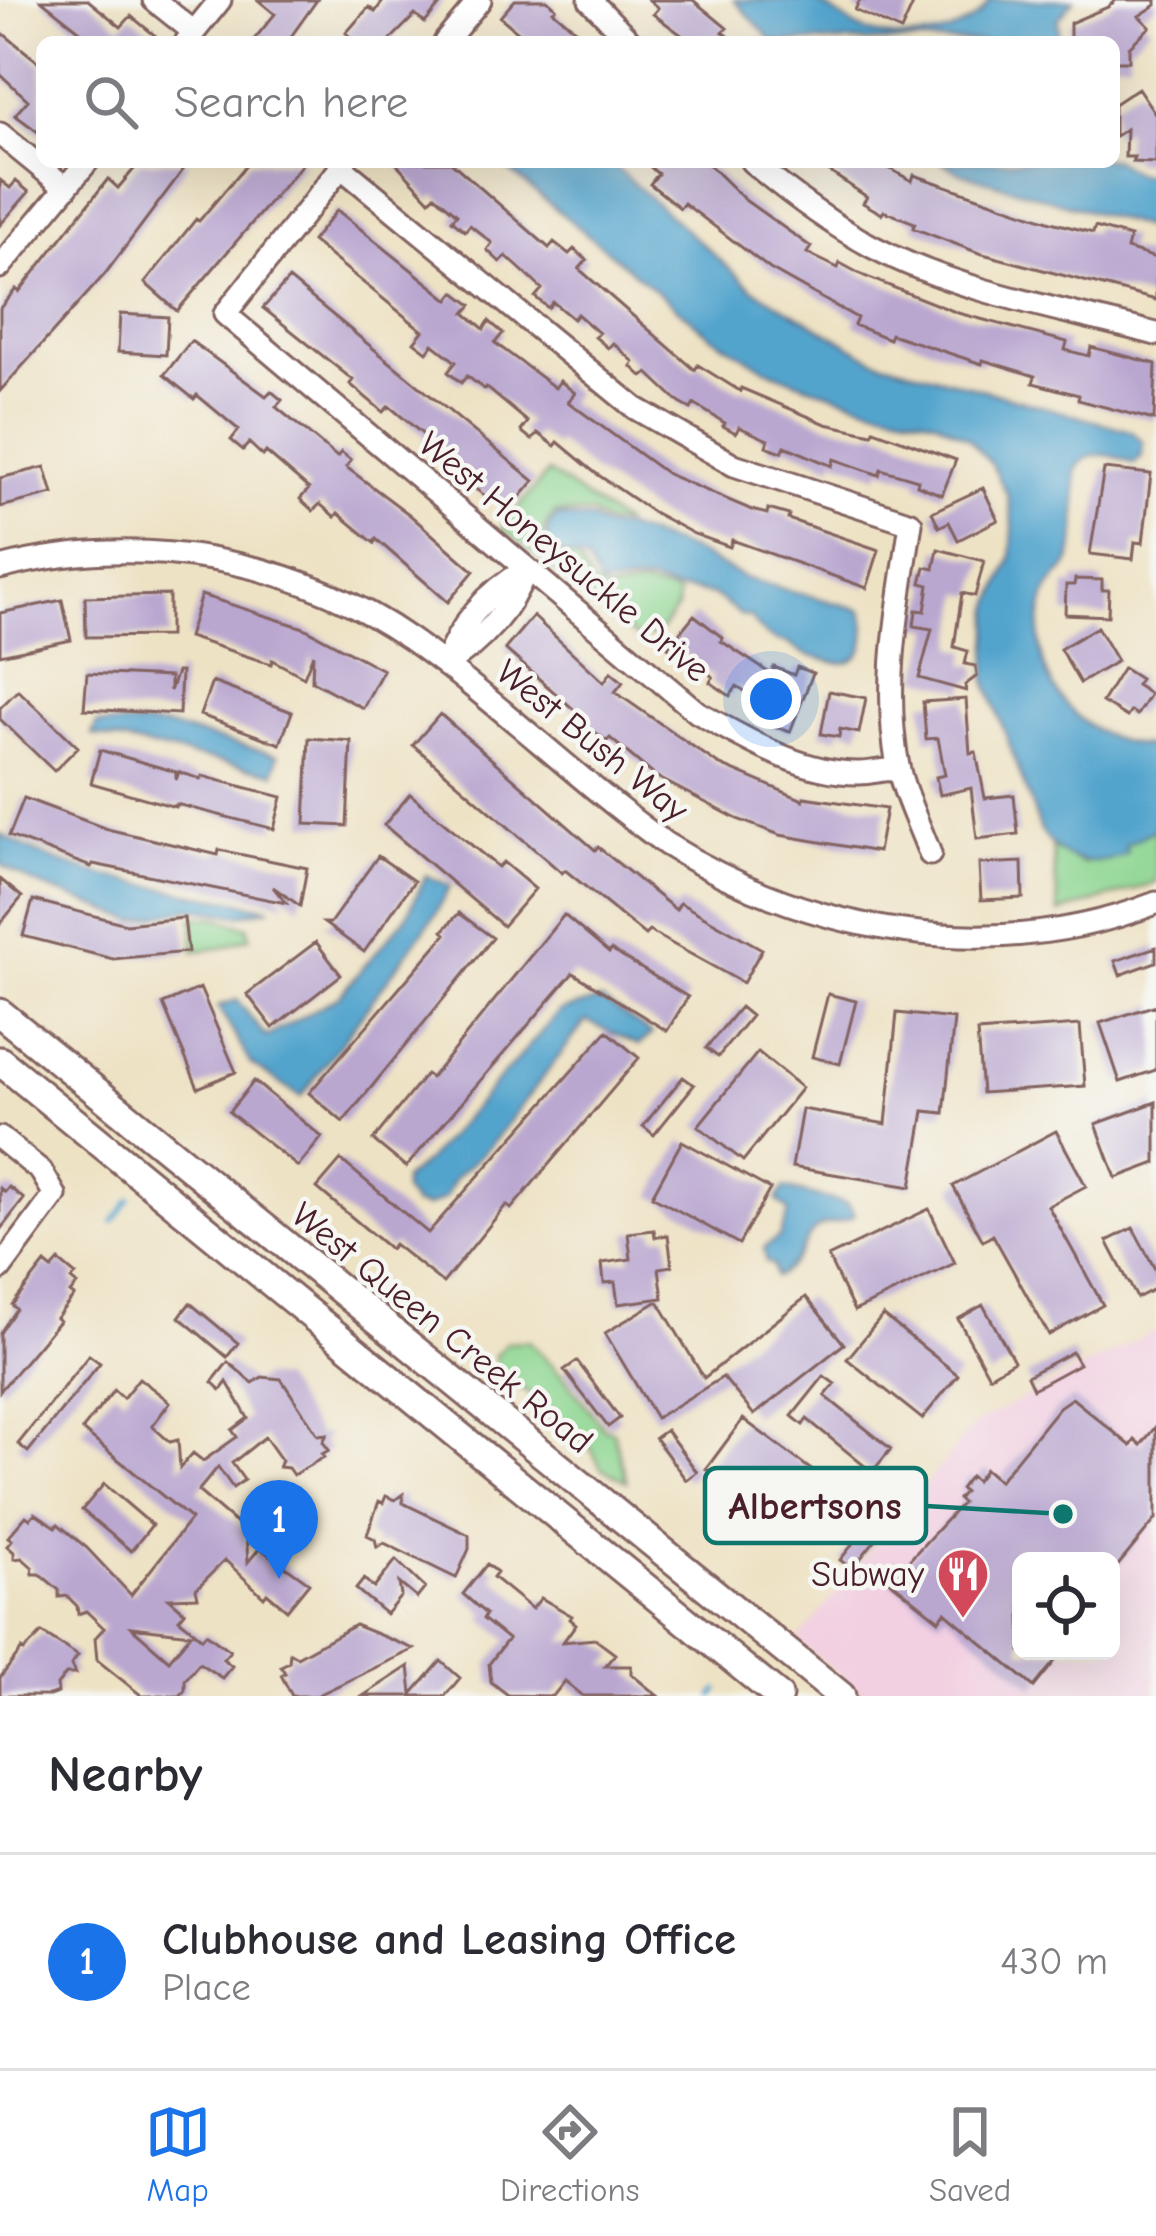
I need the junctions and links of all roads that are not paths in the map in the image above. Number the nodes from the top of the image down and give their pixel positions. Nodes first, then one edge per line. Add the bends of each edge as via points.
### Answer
1 (154, 0) edge
2 (220, 0) edge
3 (480, 0) edge
4 (590, 0) edge
5 (189, 36) edge
6 (191, 36) edge
7 (450, 36) edge
8 (625, 36) edge
9 (0, 134) edge
10 (36, 163) edge
11 (42, 168) edge
12 (82, 168) edge
13 (341, 168) edge
14 (347, 168) edge
15 (760, 168) edge
16 (66, 188) junction
17 (0, 267) edge
18 (1156, 334) edge
19 (0, 568) edge
20 (526, 570) junction
21 (445, 665) junction
22 (899, 770) junction
23 (930, 854) dead end
24 (1156, 903) edge
25 (0, 1013) edge
26 (0, 1061) edge
27 (0, 1138) edge
28 (0, 1269) edge
29 (778, 1696) edge
30 (841, 1696) edge

1 - 5 street
2 - 6 street
3 - 7 street
4 - 8 street
9 - 10 street
11 - 16 street
12 - 16 street
13 - 20 street, West Honeysuckle Drive via 224,314
14 - 22 street via 635,408 734,464 911,523 893,644
15 - 18 street via 827,218 912,265
16 - 17 street
19 - 21 street, West Bush Way via 110,553 245,566 350,604
20 - 21 street via 499,585 457,634
20 - 22 street, West Honeysuckle Drive via 697,712 764,748 844,771
21 - 24 street, West Bush Way via 666,844 802,910 910,933 974,936 1091,923
22 - 23 street
25 - 30 main road, West Queen Creek Road
26 - 29 main road, West Queen Creek Road
27 - 28 street via 41,1171 55,1196

